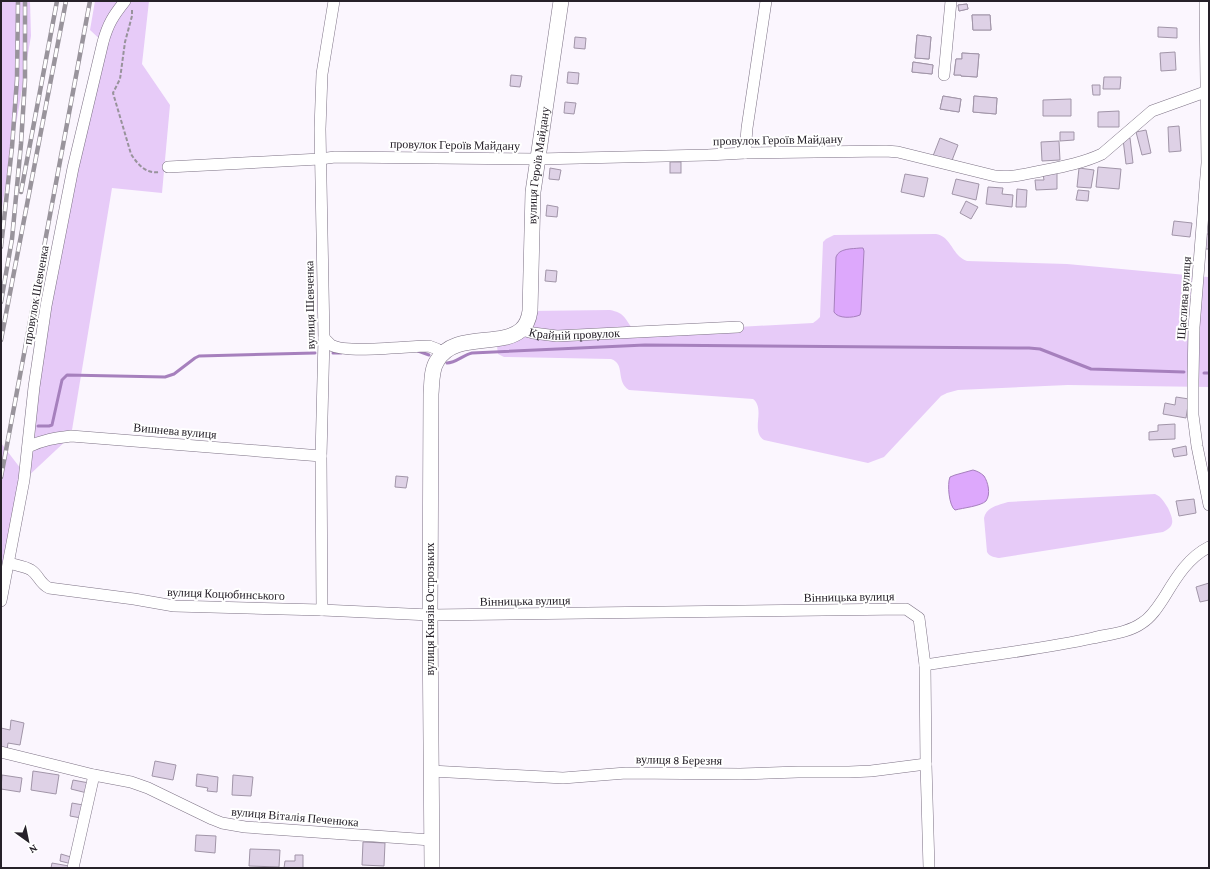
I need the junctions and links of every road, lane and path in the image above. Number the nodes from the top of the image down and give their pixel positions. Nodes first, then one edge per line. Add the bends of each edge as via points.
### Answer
1 (334, 1) edge
2 (561, 1) edge
3 (766, 1) edge
4 (951, 1) edge
5 (1205, 1) edge
6 (129, 3) edge
7 (1207, 61) edge
8 (944, 75) dead end
9 (1205, 92) junction
10 (745, 153) junction
11 (320, 158) junction
12 (538, 159) junction
13 (168, 167) joint
14 (738, 327) dead end
15 (522, 330) junction
16 (324, 338) junction
17 (443, 353) junction
18 (28, 447) junction
19 (321, 456) junction
20 (1209, 505) edge
21 (1209, 547) edge
22 (8, 563) junction
23 (1, 601) edge
24 (322, 610) junction
25 (430, 615) junction
26 (925, 664) junction
27 (1, 752) edge
28 (926, 764) junction
29 (431, 770) junction
30 (94, 775) junction
31 (431, 840) junction
32 (73, 868) edge
33 (432, 868) edge
34 (929, 868) edge

1 - 11 street, вулиця Шевченка via 322,74
2 - 12 street, вулиця Героїв Майдану
3 - 10 street
4 - 8 street
5 - 7 street, Щаслива вулиця
6 - 13 path via 132,16 125,42 120,79 113,93 129,148 136,162 152,173
6 - 18 street, провулок Шевченка via 112,17 108,26 73,168 46,306
7 - 9 street, Щаслива вулиця
9 - 10 street, провулок Героїв Майдану via 1152,111 1102,154 1093,158 1015,176 995,176 898,152
9 - 20 street, Щаслива вулиця via 1207,163 1194,327 1193,415 1196,446
10 - 12 street, провулок Героїв Майдану
11 - 12 street, провулок Героїв Майдану
11 - 13 street, провулок Героїв Майдану
11 - 16 street, вулиця Шевченка
12 - 15 street, вулиця Героїв Майдану via 533,192 530,311 528,321
14 - 15 street, Крайній провулок via 556,336
15 - 17 street, Крайній провулок via 502,338 457,345
16 - 17 street via 331,345 343,348 429,346
16 - 19 street, вулиця Шевченка
17 - 25 street, вулиця Князів Острозьких via 435,365 432,386
18 - 19 street, Вишнева вулиця via 40,441 71,436
18 - 22 street, провулок Шевченка
19 - 24 street, вулиця Шевченка
21 - 26 street via 1199,552 1187,564 1150,617 1131,629 1056,646
22 - 23 street, провулок Шевченка
22 - 24 street, вулиця Коцюбинського via 30,569 43,585 49,588 174,606
24 - 25 street, вулиця Коцюбинського
25 - 26 street, Вінницька вулиця via 906,609 919,618
25 - 29 street, вулиця Князів Острозьких
26 - 28 street, Вінницька вулиця
27 - 30 street, вулиця Віталія Печенюка
28 - 29 street, вулиця 8 Березня via 849,772 626,773 563,778
28 - 34 street, Вінницька вулиця
29 - 31 street, вулиця Князів Острозьких
30 - 31 street, вулиця Віталія Печенюка via 140,785 212,819 231,825
30 - 32 street
31 - 33 street, вулиця Князів Острозьких

